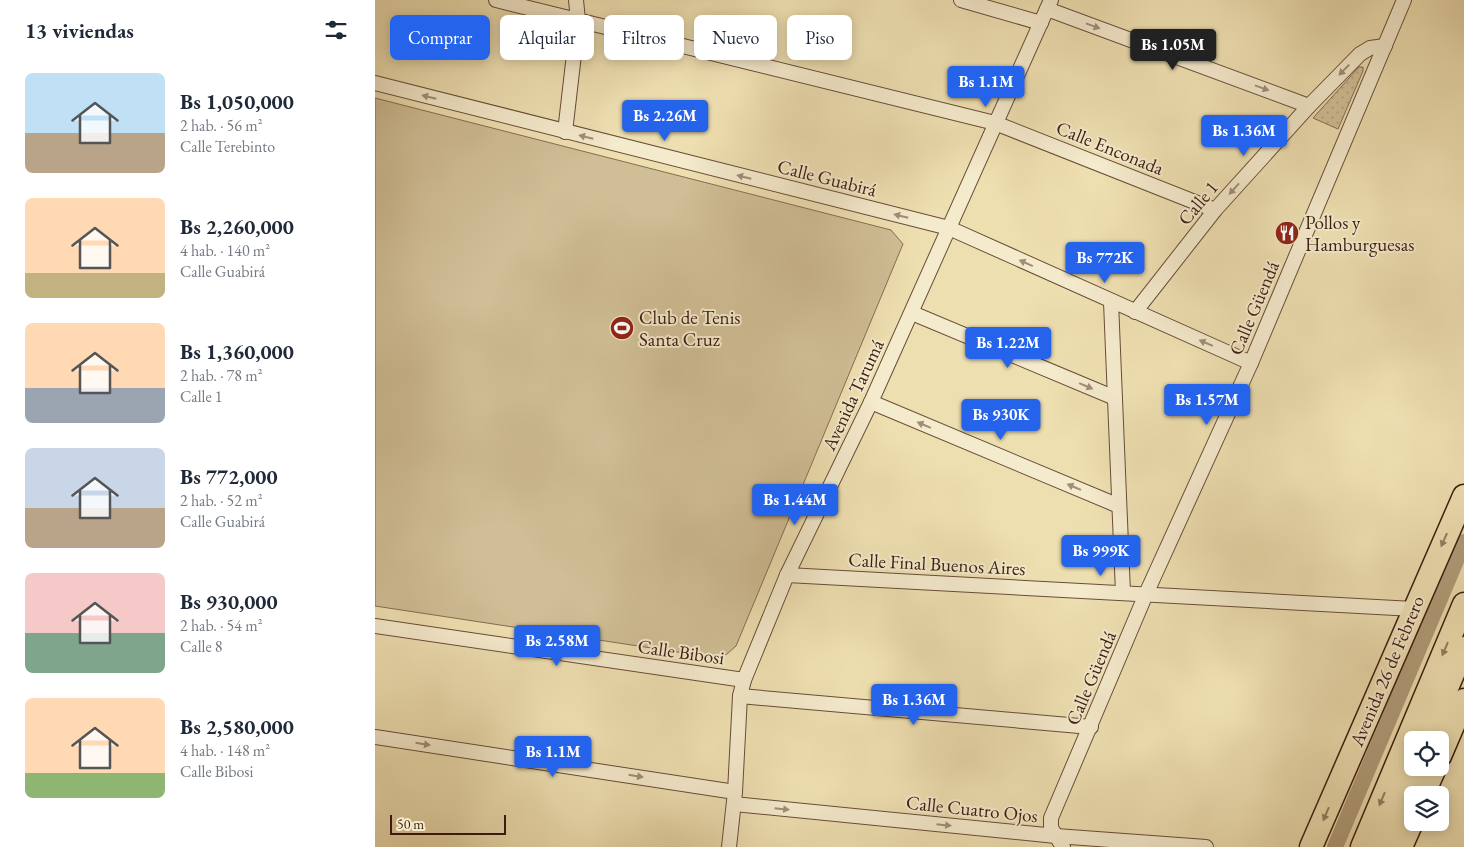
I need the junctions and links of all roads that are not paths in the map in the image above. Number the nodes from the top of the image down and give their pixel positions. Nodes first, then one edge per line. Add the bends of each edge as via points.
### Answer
1 (496, 0) edge
2 (577, 0) edge
3 (961, 0) edge
4 (1405, 0) edge
5 (1049, 4) edge
6 (558, 15) edge
7 (578, 15) edge
8 (1041, 23) junction
9 (594, 24) edge
10 (1385, 46) junction
11 (573, 60) edge
12 (375, 83) edge
13 (1309, 106) junction
14 (995, 123) junction
15 (565, 132) junction
16 (1215, 210) junction
17 (949, 228) junction
18 (1111, 302) junction
19 (1135, 312) junction
20 (912, 313) junction
21 (1251, 363) junction
22 (1115, 398) junction
23 (871, 402) junction
24 (1464, 496) edge
25 (1119, 506) junction
26 (787, 575) junction
27 (1123, 593) junction
28 (1147, 594) junction
29 (1464, 604) edge
30 (1414, 609) junction
31 (375, 626) edge
32 (1464, 648) edge
33 (744, 680) junction
34 (740, 696) junction
35 (1464, 700) edge
36 (1091, 727) junction
37 (1429, 731) edge
38 (1449, 735) edge
39 (375, 737) edge
40 (1411, 776) edge
41 (735, 798) junction
42 (1408, 831) edge
43 (1059, 841) edge
44 (729, 847) edge
45 (1206, 847) edge
46 (1311, 847) edge
47 (1362, 847) edge
48 (1380, 847) edge
49 (1401, 847) edge

1 - 6 street, Calle Enconada
2 - 7 street
3 - 8 street
4 - 10 street, Calle Güendá
5 - 8 street, Avenida Tarumá
5 -> 13 street
8 - 14 street, Avenida Tarumá
9 - 14 street, Calle Enconada
10 -> 13 street, Calle 1 via 1370,48 1360,54
10 - 21 street, Calle Güendá
11 - 15 street
15 -> 12 street, Calle Guabirá
13 -> 16 street, Calle 1
14 - 16 street, Calle Enconada
14 - 17 street, Avenida Tarumá
17 -> 15 street, Calle Guabirá
16 - 19 street, Calle 1
18 -> 17 street, Calle Guabirá
17 - 20 street, Avenida Tarumá
18 - 19 street, Calle Guabirá
18 - 22 street
21 -> 19 street, Calle Guabirá
20 -> 22 street
20 - 23 street, Avenida Tarumá
21 - 28 street, Calle Güendá
22 - 25 street
25 -> 23 street
23 - 26 street, Avenida Tarumá
24 -> 30 main road, Avenida 26 de Febrero
25 - 27 street
26 - 27 street, Calle Final Buenos Aires
26 - 33 street, Avenida Tarumá
27 - 28 street, Calle Final Buenos Aires
28 - 30 street, Calle Final Buenos Aires
28 - 36 street, Calle Güendá
29 -> 47 main road
30 -> 46 main road, Avenida 26 de Febrero
31 - 33 street, Calle Bibosi
32 - 37 main road
33 - 34 street, Avenida Tarumá
34 - 36 street
34 - 41 street, Avenida Tarumá
35 - 38 main road
36 - 43 street, Calle Güendá via 1051,818 1051,828
39 -> 41 street, Calle Cuatro Ojos
40 - 48 main road
41 -> 43 street, Calle Cuatro Ojos
41 - 44 street, Avenida Tarumá
42 - 49 main road
43 - 45 street, Calle Cuatro Ojos

